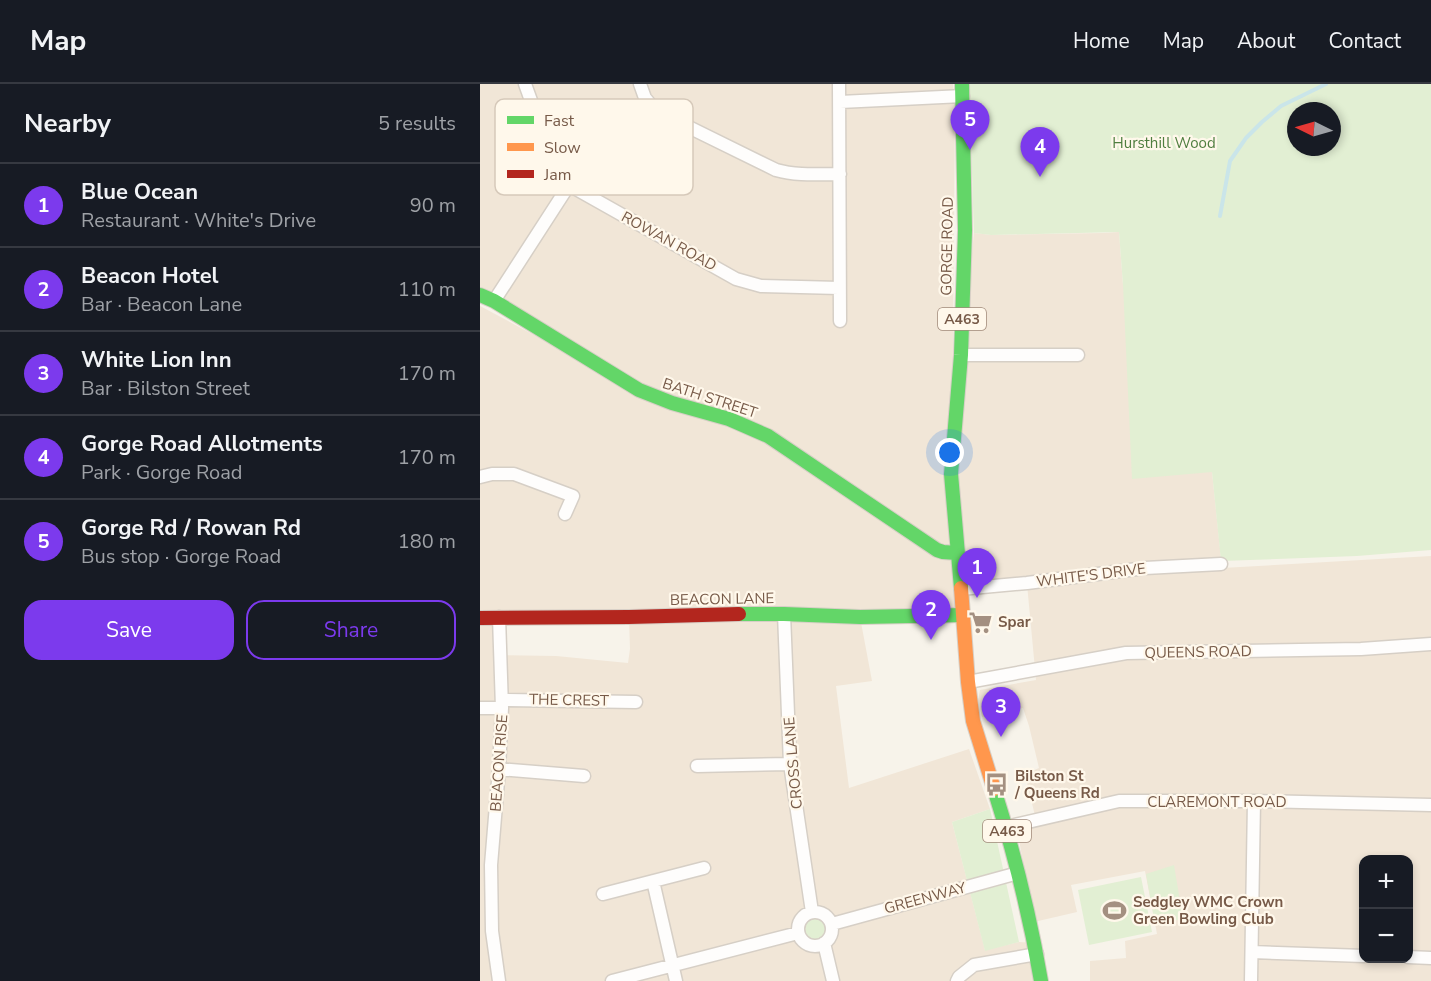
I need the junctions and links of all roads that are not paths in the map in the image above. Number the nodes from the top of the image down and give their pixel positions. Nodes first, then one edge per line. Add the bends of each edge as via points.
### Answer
1 (525, 84) edge
2 (640, 84) edge
3 (839, 84) edge
4 (962, 90) edge
5 (530, 99) edge
6 (646, 99) edge
7 (840, 102) junction
8 (693, 129) edge
9 (840, 174) junction
10 (563, 195) edge
11 (587, 195) edge
12 (839, 288) junction
13 (480, 295) edge
14 (494, 301) junction
15 (840, 321) dead end
16 (961, 355) junction
17 (1078, 356) dead end
18 (480, 477) edge
19 (565, 514) dead end
20 (957, 552) junction
21 (1221, 564) dead end
22 (962, 590) junction
23 (784, 614) junction
24 (964, 615) junction
25 (499, 617) junction
26 (480, 618) edge
27 (1431, 644) edge
28 (968, 682) junction
29 (636, 702) dead end
30 (502, 704) junction
31 (480, 708) edge
32 (790, 764) junction
33 (697, 766) dead end
34 (499, 769) junction
35 (584, 776) dead end
36 (1254, 801) junction
37 (1431, 805) edge
38 (1006, 827) junction
39 (704, 868) dead end
40 (1018, 873) junction
41 (653, 882) junction
42 (603, 894) dead end
43 (812, 912) junction
44 (832, 924) junction
45 (798, 933) junction
46 (825, 943) junction
47 (1252, 952) junction
48 (1037, 954) junction
49 (1359, 956) edge
50 (1413, 957) edge
51 (1431, 958) edge
52 (673, 966) junction
53 (499, 981) edge
54 (612, 981) edge
55 (676, 981) edge
56 (833, 981) edge
57 (957, 981) edge
58 (1041, 981) edge
59 (1251, 981) edge

1 - 5 street
2 - 6 street
3 - 7 street
4 - 7 street
4 - 16 street, GORGE ROAD / A463 via 965,230
7 - 9 street
8 - 9 street via 776,170
9 - 12 street
10 - 14 street
11 - 12 street, ROWAN ROAD via 736,279 761,286
12 - 15 street
13 - 14 street, BATH STREET
14 - 20 street, BATH STREET via 657,399 730,420 768,436 937,550
16 - 17 street
16 - 20 street, GORGE ROAD / A463 via 951,474
18 - 19 street via 514,474 573,496
20 - 22 street, A463
21 - 22 street, WHITE'S DRIVE via 1145,568
22 - 24 street, A463
23 - 24 street, BEACON LANE
23 - 25 street, BEACON LANE
23 - 32 street, CROSS LANE
24 - 28 street, A463
25 - 26 street, BEACON LANE
25 - 30 street, BEACON RISE
27 - 28 street, QUEENS ROAD via 1126,653
28 - 38 street, A463 via 973,721
29 - 30 street, THE CREST
30 - 31 street, THE CREST
30 - 34 street, BEACON RISE
32 - 33 street
32 - 43 street, CROSS LANE
34 - 35 street
34 - 53 street, BEACON RISE via 491,865 492,931
36 - 37 street, CLAREMONT ROAD
36 - 38 street, CLAREMONT ROAD via 1119,801
36 - 47 street
38 - 40 street, A463
39 - 41 street
40 - 44 street, GREENWAY
40 - 48 street, A463
41 - 42 street
41 - 52 street
43 - 44 street via 824,914
43 - 45 street via 801,919
44 - 46 street
45 - 46 street via 812,946
45 - 52 street
46 - 56 street
47 - 49 street
47 - 59 street
48 - 57 street via 974,965
48 - 58 street, A463
50 - 51 street
52 - 54 street
52 - 55 street

